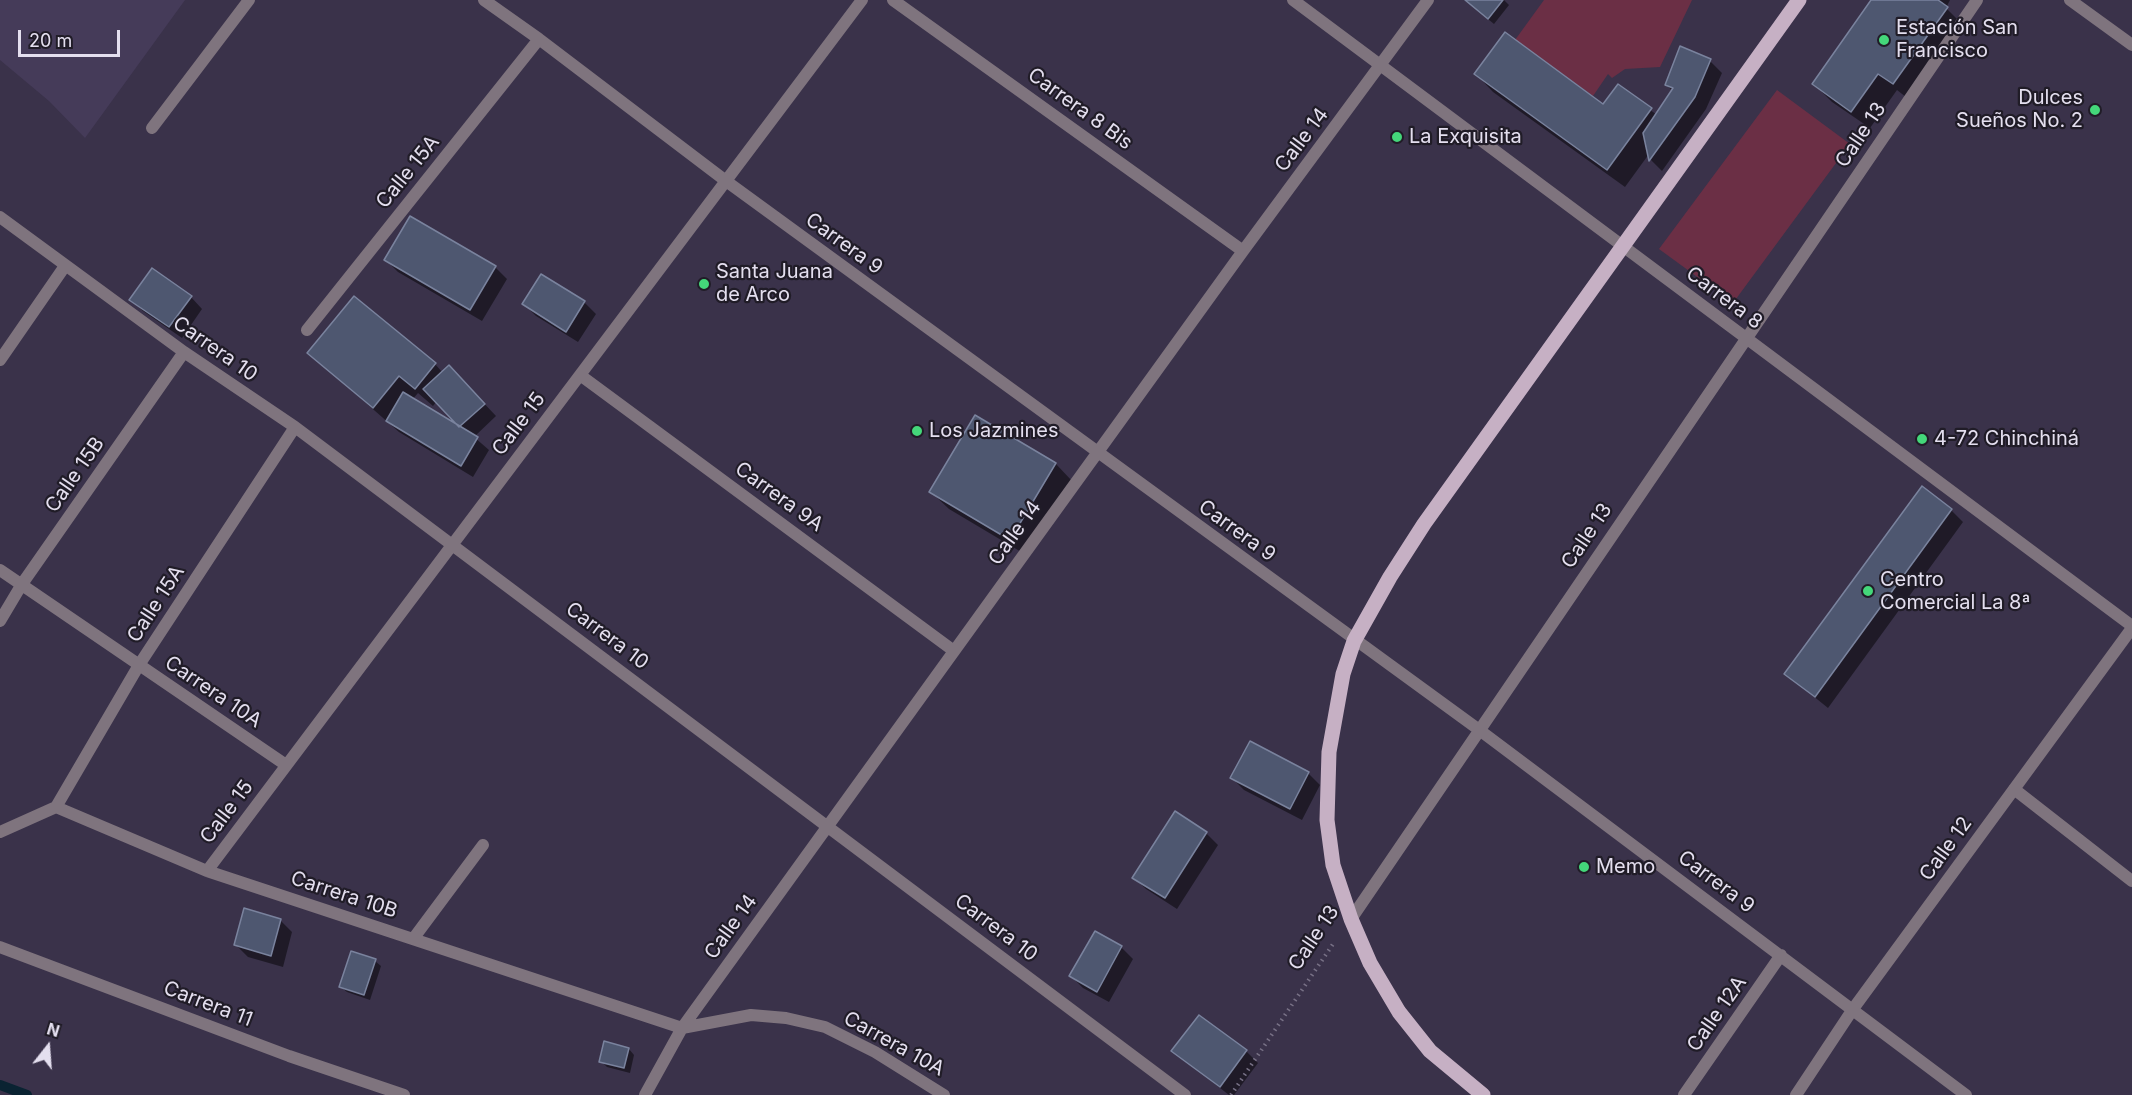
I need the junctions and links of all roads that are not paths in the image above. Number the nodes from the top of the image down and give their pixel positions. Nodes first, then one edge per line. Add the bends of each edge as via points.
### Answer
1 (249, 0) edge
2 (484, 0) edge
3 (862, 0) edge
4 (893, 0) edge
5 (1293, 0) edge
6 (1428, 0) edge
7 (1799, 0) edge
8 (1977, 0) edge
9 (2070, 0) edge
10 (539, 39) junction
11 (2132, 45) edge
12 (1381, 66) junction
13 (152, 128) dead end
14 (726, 182) junction
15 (0, 217) edge
16 (1623, 246) junction
17 (1243, 250) junction
18 (65, 266) junction
19 (307, 330) dead end
20 (1745, 339) junction
21 (184, 352) junction
22 (0, 360) edge
23 (580, 375) junction
24 (295, 428) junction
25 (1097, 453) junction
26 (452, 545) junction
27 (0, 570) edge
28 (22, 584) junction
29 (0, 621) edge
30 (2132, 627) edge
31 (1354, 641) junction
32 (954, 651) junction
33 (139, 665) junction
34 (1478, 729) junction
35 (286, 765) junction
36 (2014, 789) junction
37 (56, 807) junction
38 (828, 826) junction
39 (0, 832) edge
40 (483, 845) dead end
41 (207, 871) junction
42 (2132, 881) edge
43 (1351, 919) junction
44 (412, 939) junction
45 (0, 947) edge
46 (1781, 955) junction
47 (1853, 1009) junction
48 (682, 1028) junction
49 (404, 1095) edge
50 (645, 1095) edge
51 (944, 1095) edge
52 (1185, 1095) edge
53 (1483, 1095) edge
54 (1684, 1095) edge
55 (1796, 1095) edge
56 (1966, 1095) edge

1 - 13 street
2 - 10 street, Carrera 9
3 - 14 street, Calle 15
4 - 17 street, Carrera 8 Bis
5 - 12 street, Carrera 8
6 - 12 street, Calle 14
7 - 16 main road
8 - 20 street, Calle 13
9 - 11 street
10 - 14 street, Carrera 9
10 - 19 street, Calle 15A
12 - 16 street, Carrera 8
12 - 17 street, Calle 14
14 - 23 street, Calle 15
14 - 25 street, Carrera 9
15 - 18 street, Carrera 10
16 - 20 street, Carrera 8
16 - 31 main road via 1424,524
17 - 25 street, Calle 14
18 - 21 street, Carrera 10
18 - 22 street
20 - 30 street, Carrera 8
20 - 34 street, Calle 13
21 - 24 street, Carrera 10
21 - 28 street, Calle 15B
23 - 26 street, Calle 15
23 - 32 street, Carrera 9A
24 - 26 street, Carrera 10
24 - 33 street, Calle 15A
25 - 31 street, Carrera 9
25 - 32 street, Calle 14
26 - 35 street, Calle 15
26 - 38 street, Carrera 10
27 - 28 street, Carrera 10A
28 - 29 street, Calle 15B
28 - 33 street, Carrera 10A
30 - 36 street, Calle 12
31 - 34 street, Carrera 9
31 - 43 main road via 1334,715 1326,780 1333,865
32 - 38 street, Calle 14
33 - 35 street, Carrera 10A
33 - 37 street, Calle 15A
34 - 43 street, Calle 13
34 - 46 street, Carrera 9
35 - 41 street, Calle 15
36 - 42 street
36 - 47 street, Calle 12
37 - 39 street
37 - 41 street, Carrera 10B
38 - 48 street, Calle 14
38 - 52 street, Carrera 10
40 - 44 street
41 - 44 street, Carrera 10B
43 - 53 main road via 1398,1012 1430,1051
44 - 48 street, Carrera 10B
45 - 49 street, Carrera 11
46 - 47 street, Carrera 9
46 - 54 street, Calle 12A
47 - 55 street, Calle 12
47 - 56 street, Carrera 9
48 - 50 street, Calle 14
48 - 51 street, Carrera 10A via 751,1016 786,1018 825,1027 875,1052

